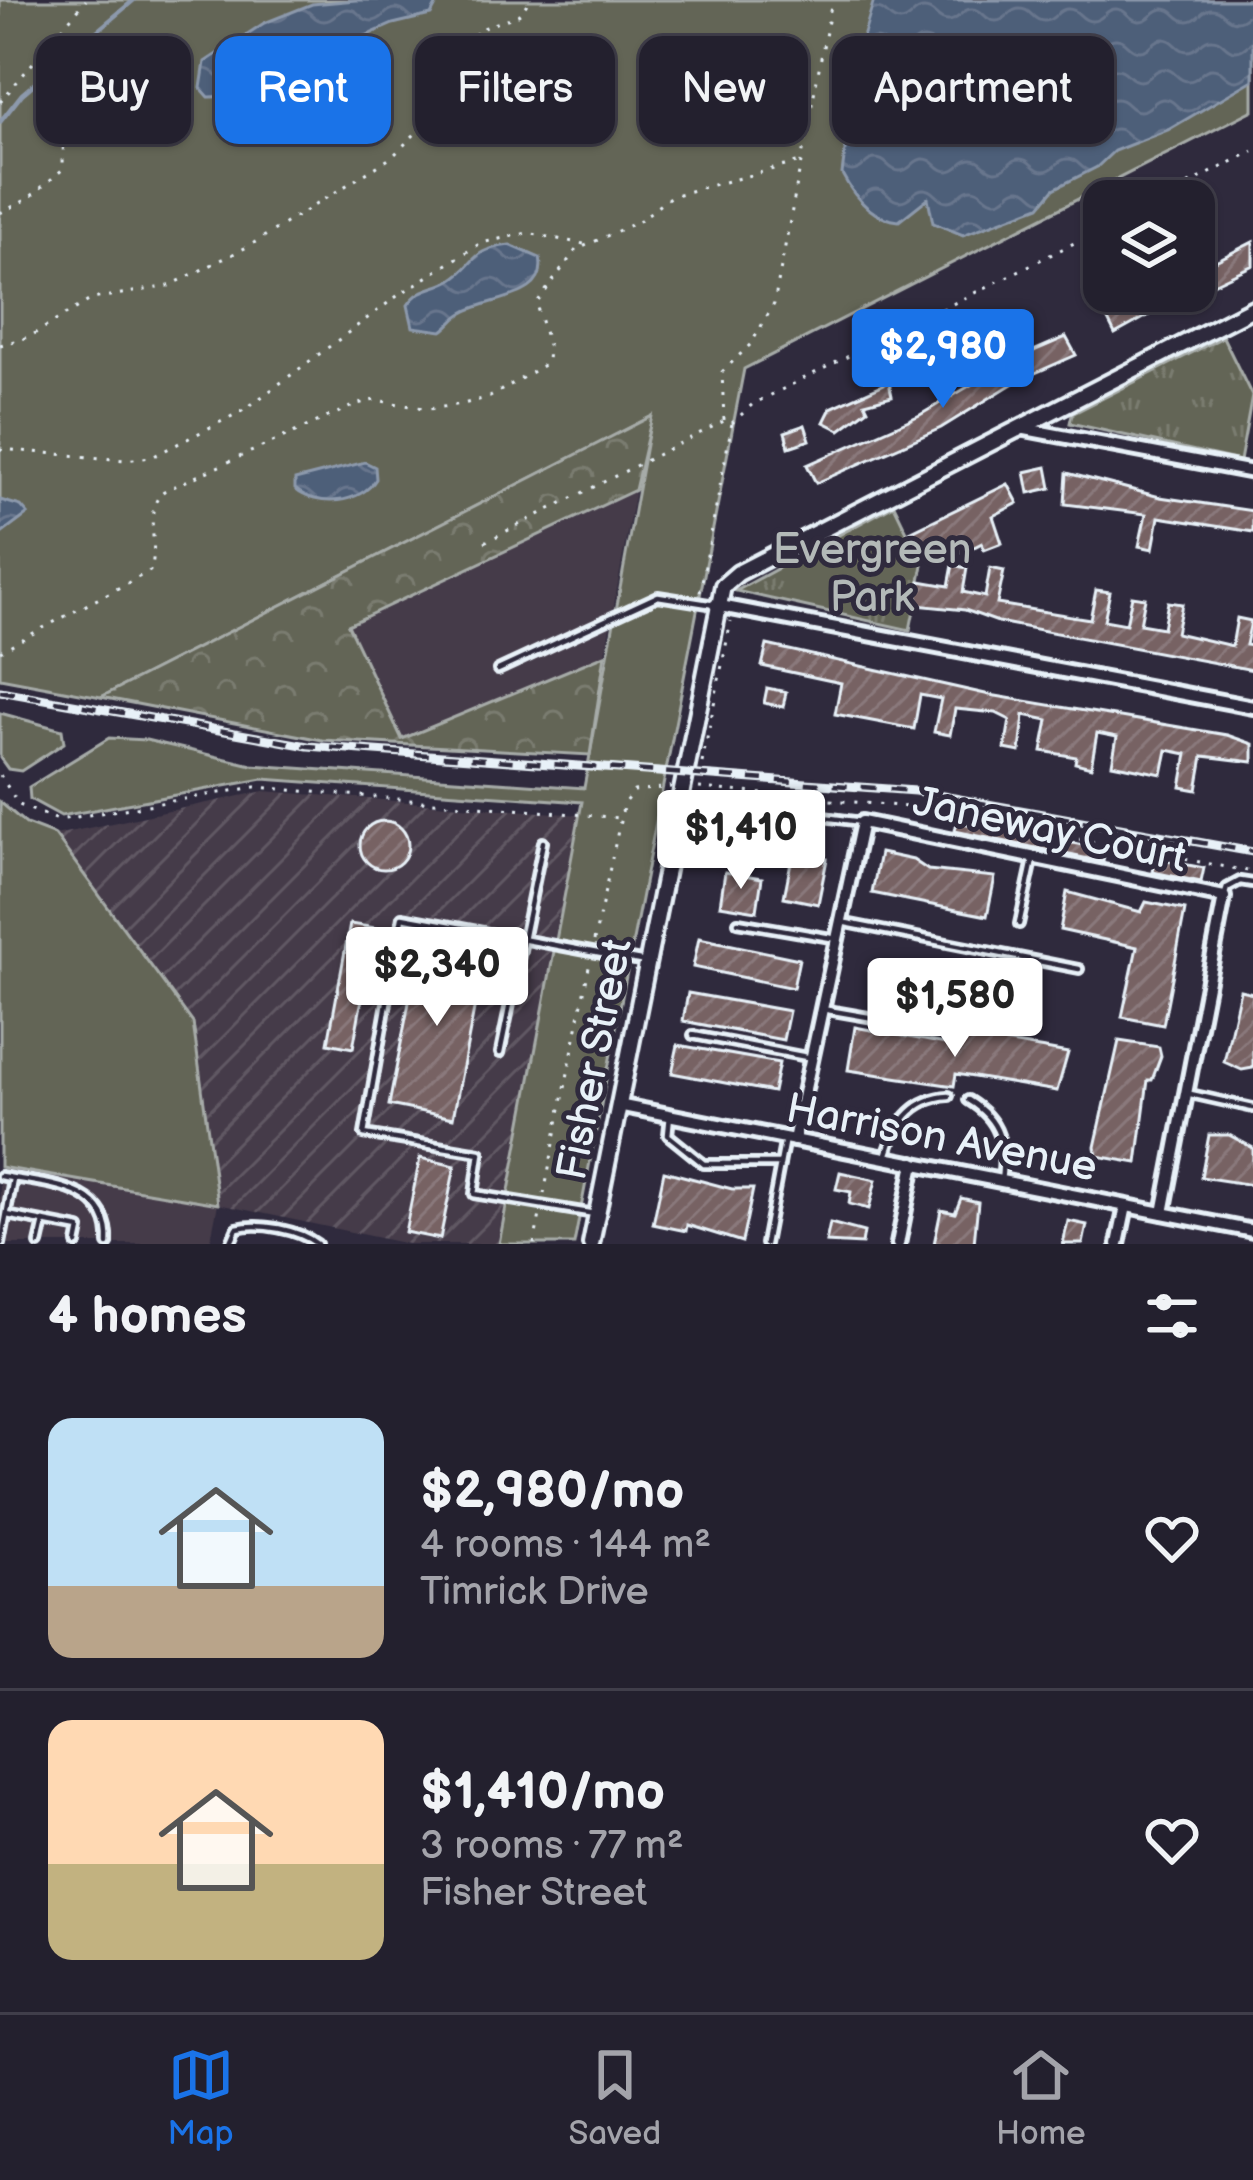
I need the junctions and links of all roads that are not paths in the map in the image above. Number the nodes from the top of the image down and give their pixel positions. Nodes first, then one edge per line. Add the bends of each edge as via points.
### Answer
1 (1253, 308) edge
2 (1016, 427) junction
3 (1253, 472) edge
4 (715, 604) junction
5 (497, 670) dead end
6 (1253, 707) edge
7 (738, 806) dead end
8 (862, 822) junction
9 (543, 842) dead end
10 (1033, 860) junction
11 (1253, 884) edge
12 (1224, 898) junction
13 (737, 922) dead end
14 (841, 922) junction
15 (1019, 924) dead end
16 (837, 938) junction
17 (523, 940) junction
18 (646, 962) junction
19 (1079, 969) dead end
20 (822, 1009) junction
21 (693, 1035) dead end
22 (951, 1038) dead end
23 (500, 1053) dead end
24 (812, 1058) junction
25 (1186, 1093) junction
26 (949, 1096) dead end
27 (968, 1100) dead end
28 (618, 1105) junction
29 (1253, 1108) edge
30 (670, 1115) junction
31 (789, 1139) junction
32 (886, 1157) junction
33 (914, 1163) junction
34 (780, 1164) junction
35 (0, 1176) edge
36 (14, 1178) junction
37 (1001, 1181) junction
38 (1126, 1206) junction
39 (1163, 1213) junction
40 (596, 1214) junction
41 (7, 1215) junction
42 (44, 1222) junction
43 (1253, 1231) edge
44 (2, 1244) edge
45 (39, 1244) edge
46 (76, 1244) edge
47 (108, 1244) edge
48 (230, 1244) edge
49 (317, 1244) edge
50 (591, 1244) edge
51 (765, 1244) edge
52 (898, 1244) edge
53 (1118, 1244) edge

1 - 2 street
2 - 3 street
2 - 4 street via 738,573
4 - 5 lane via 658,596
4 - 6 street
4 - 18 street, Fisher Street
7 - 8 lane
8 - 10 street, Janeway Court
8 - 14 street
9 - 17 lane
10 - 12 street, Janeway Court
10 - 15 lane
11 - 12 lane via 1240,881
12 - 25 street
13 - 16 lane
14 - 16 street
14 - 19 lane
16 - 20 street
17 - 18 lane
17 - 23 lane
17 - 40 lane via 402,916 364,1134 480,1154 474,1194
18 - 28 street, Fisher Street
20 - 22 lane via 949,1031
20 - 24 street
21 - 24 lane
24 - 31 street
25 - 29 lane
25 - 39 street
26 - 32 lane via 926,1101 902,1120
27 - 37 lane via 1001,1136
28 - 30 street, Harrison Avenue
28 - 40 street, Fisher Street
30 - 31 street, Harrison Avenue
30 - 34 lane via 668,1135 704,1164
31 - 32 street, Harrison Avenue
31 - 34 lane
32 - 33 street, Harrison Avenue
33 - 37 street, Harrison Avenue
33 - 52 street
34 - 51 lane
35 - 36 lane
36 - 41 lane
36 - 47 lane via 81,1191 99,1208
37 - 38 street, Harrison Avenue
38 - 39 street, Harrison Avenue
38 - 53 street
39 - 43 street, Harrison Avenue
40 - 50 street, Fisher Street
41 - 42 lane
41 - 44 lane
42 - 45 lane
42 - 46 lane via 80,1229
48 - 49 lane via 248,1225

